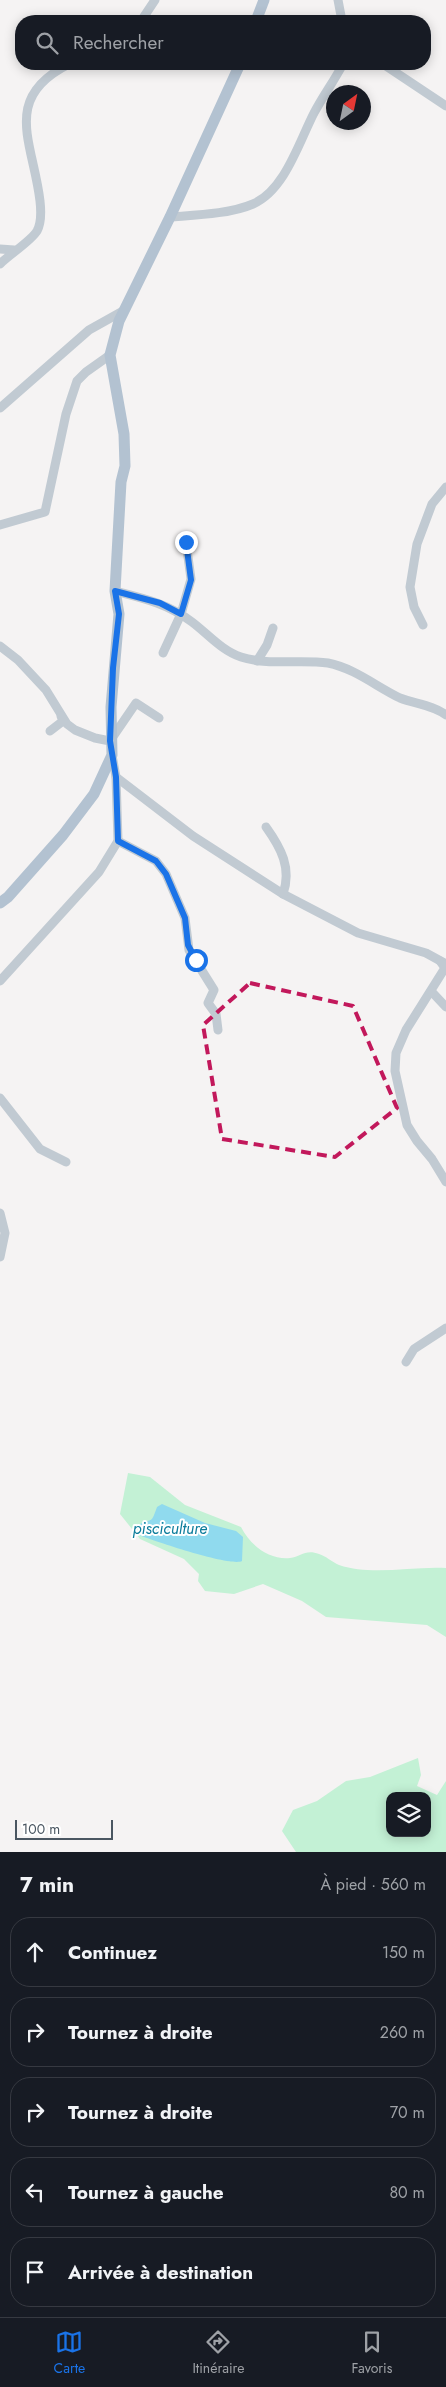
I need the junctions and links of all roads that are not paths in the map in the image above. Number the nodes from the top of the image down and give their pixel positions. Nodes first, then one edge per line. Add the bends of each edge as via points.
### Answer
1 (155, 0) edge
2 (264, 0) edge
3 (338, 0) edge
4 (145, 15) edge
5 (258, 15) edge
6 (341, 15) edge
7 (56, 70) edge
8 (237, 70) edge
9 (339, 70) edge
10 (392, 70) edge
11 (446, 106) edge
12 (170, 217) junction
13 (0, 249) edge
14 (14, 250) junction
15 (0, 264) edge
16 (123, 311) junction
17 (110, 355) junction
18 (0, 408) edge
19 (446, 487) edge
20 (0, 525) edge
21 (186, 542) dead end
22 (115, 591) junction
23 (181, 614) junction
24 (423, 625) dead end
25 (273, 628) dead end
26 (0, 646) edge
27 (163, 652) dead end
28 (256, 661) junction
29 (446, 715) edge
30 (61, 716) junction
31 (159, 718) dead end
32 (50, 731) dead end
33 (110, 741) junction
34 (112, 755) junction
35 (116, 777) junction
36 (266, 826) dead end
37 (118, 841) junction
38 (283, 894) junction
39 (0, 903) edge
40 (443, 962) edge
41 (0, 981) edge
42 (431, 991) junction
43 (446, 1007) edge
44 (218, 1030) dead end
45 (0, 1098) edge
46 (66, 1162) dead end
47 (446, 1182) edge
48 (0, 1213) edge
49 (0, 1257) edge
50 (446, 1328) edge
51 (406, 1362) dead end

1 - 4 street
2 - 5 main road
3 - 6 street
7 - 14 street via 28,102 28,135 39,191 40,222 32,238
8 - 12 main road
9 - 12 street via 293,159 268,194 247,206
10 - 11 street
12 - 16 main road
13 - 14 street
14 - 15 street
16 - 17 main road
16 - 18 street via 89,330
17 - 20 street via 77,381 66,414 46,512
17 - 22 main road via 124,434 125,466 121,482
19 - 24 street via 432,504 417,544 410,587 414,607
21 - 23 street via 191,580
22 - 23 street via 160,603
22 - 33 main road via 119,614
23 - 27 street
23 - 28 street via 225,648
25 - 28 street
26 - 30 street via 46,690
28 - 29 street via 309,661 340,666 401,698
30 - 32 street via 63,721
30 - 33 street via 75,730
31 - 33 street via 136,703
33 - 34 main road
34 - 35 street
34 - 39 main road via 94,794 63,835
35 - 37 street
35 - 38 street via 193,836
36 - 38 street via 286,864 288,875
37 - 41 street via 99,872
37 - 44 street via 156,861 166,874 185,918 189,950 214,990 208,1003 216,1014
38 - 40 street via 358,933 426,953
40 - 42 street via 444,968
42 - 43 street
42 - 47 street via 402,1040 395,1071 407,1125
45 - 46 street via 40,1149
48 - 49 street via 5,1233
50 - 51 street via 414,1349

